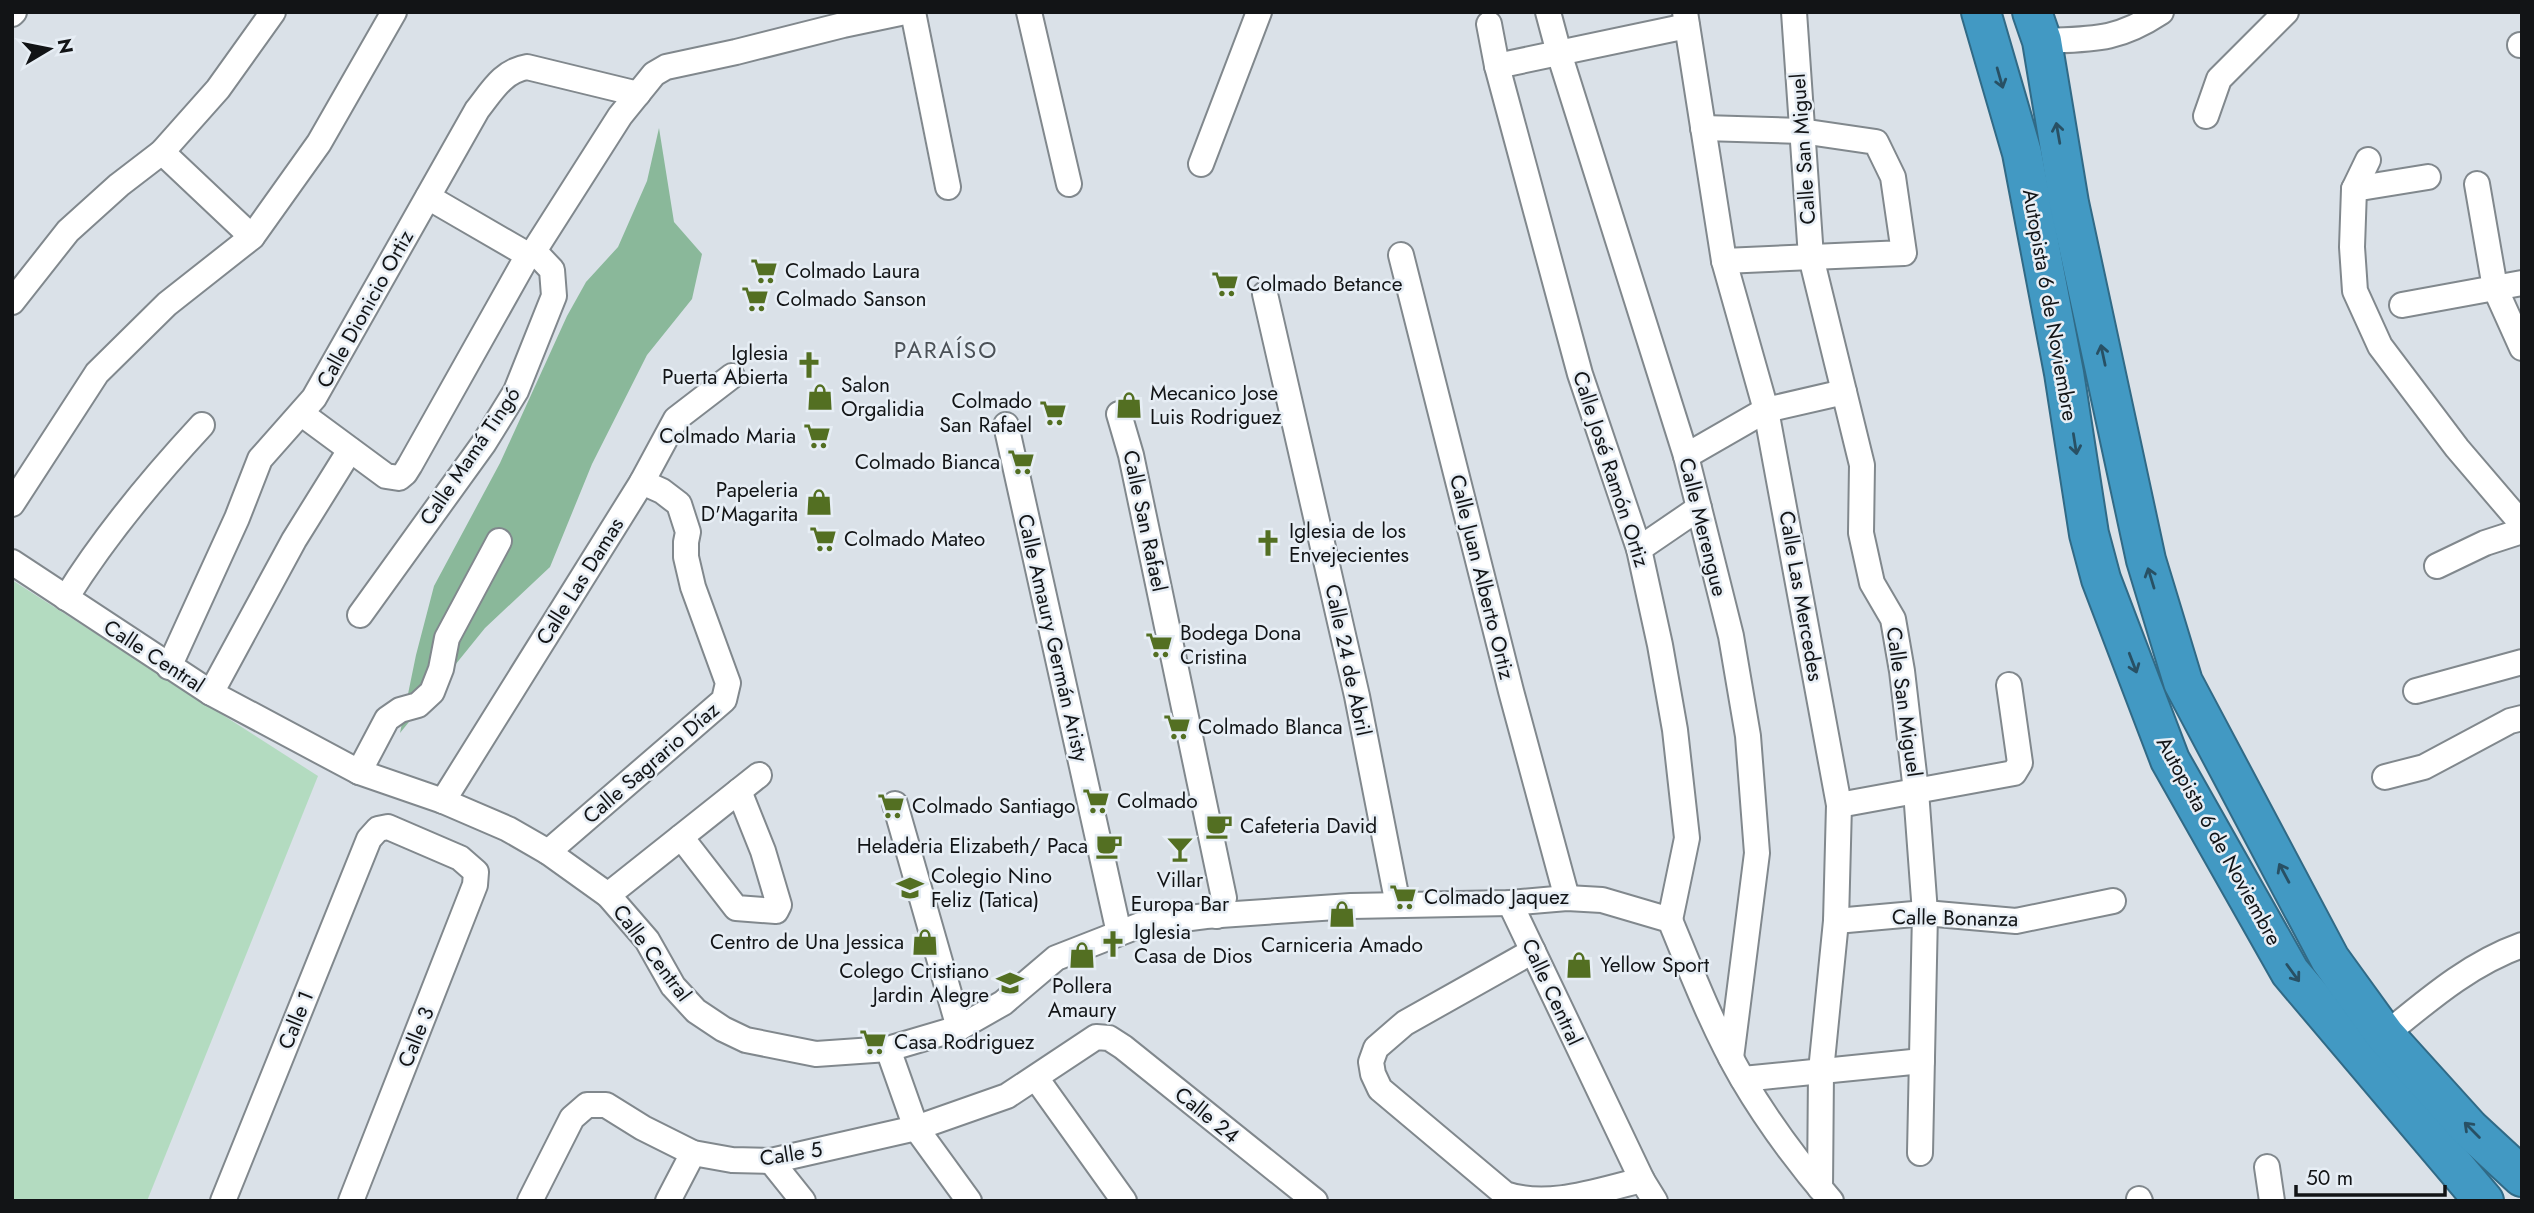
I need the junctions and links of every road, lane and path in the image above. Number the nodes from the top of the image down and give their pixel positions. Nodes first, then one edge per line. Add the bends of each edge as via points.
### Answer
1 (273, 12) edge
2 (394, 12) edge
3 (905, 12) edge
4 (913, 12) edge
5 (1029, 12) edge
6 (1258, 12) edge
7 (1548, 12) edge
8 (1794, 12) edge
9 (1981, 12) edge
10 (2161, 12) edge
11 (2286, 12) edge
12 (1686, 19) edge
13 (1489, 24) dead end
14 (2037, 27) edge
15 (1559, 53) junction
16 (1497, 66) junction
17 (638, 94) junction
18 (2206, 116) dead end
19 (1703, 128) junction
20 (1801, 131) junction
21 (162, 152) junction
22 (2368, 160) dead end
23 (1201, 164) dead end
24 (2428, 177) dead end
25 (1069, 184) dead end
26 (2477, 184) dead end
27 (948, 187) dead end
28 (2354, 189) junction
29 (428, 197) junction
30 (252, 237) junction
31 (531, 253) junction
32 (1401, 255) dead end
33 (1811, 257) junction
34 (1724, 261) junction
35 (2522, 283) edge
36 (2495, 288) junction
37 (1265, 294) dead end
38 (12, 302) edge
39 (2402, 305) dead end
40 (2522, 348) edge
41 (732, 376) dead end
42 (1844, 392) junction
43 (1766, 410) junction
44 (302, 414) junction
45 (1119, 414) dead end
46 (202, 425) dead end
47 (1006, 425) dead end
48 (350, 450) junction
49 (1686, 456) junction
50 (642, 482) junction
51 (12, 504) edge
52 (1699, 508) junction
53 (2522, 524) edge
54 (2522, 531) edge
55 (499, 541) dead end
56 (1639, 549) junction
57 (12, 562) edge
58 (2437, 566) dead end
59 (66, 598) junction
60 (360, 615) dead end
61 (2522, 662) edge
62 (169, 667) junction
63 (2009, 685) dead end
64 (2416, 691) dead end
65 (212, 693) junction
66 (2522, 718) edge
67 (359, 772) junction
68 (759, 775) dead end
69 (2385, 777) dead end
70 (739, 791) junction
71 (1916, 791) junction
72 (443, 801) junction
73 (895, 804) dead end
74 (1839, 805) junction
75 (681, 837) junction
76 (548, 852) junction
77 (476, 872) joint
78 (608, 895) junction
79 (1567, 898) junction
80 (2113, 901) dead end
81 (1510, 903) junction
82 (1398, 905) junction
83 (1925, 913) junction
84 (1217, 916) junction
85 (1670, 920) junction
86 (1836, 921) junction
87 (1119, 933) junction
88 (2522, 945) edge
89 (1532, 951) junction
90 (959, 1028) junction
91 (2385, 1035) junction
92 (1096, 1037) joint
93 (888, 1049) junction
94 (1731, 1058) junction
95 (1922, 1061) junction
96 (1821, 1071) junction
97 (1036, 1078) junction
98 (1743, 1079) junction
99 (916, 1128) junction
100 (693, 1153) junction
101 (1920, 1153) dead end
102 (771, 1161) junction
103 (2267, 1167) dead end
104 (2522, 1177) edge
105 (1649, 1191) edge
106 (1826, 1195) edge
107 (1524, 1200) edge
108 (223, 1201) edge
109 (351, 1201) edge
110 (530, 1201) edge
111 (668, 1201) edge
112 (803, 1201) edge
113 (969, 1201) edge
114 (1124, 1201) edge
115 (1315, 1201) edge
116 (2272, 1201) edge
117 (2484, 1201) edge

1 - 21 street via 218,89
2 - 30 street via 319,143
3 - 17 street via 666,67
4 - 27 street
5 - 25 street
6 - 23 street
7 - 15 street, Calle Merengue
8 - 20 street, Calle San Miguel
9 -> 117 highway, Autopista 6 de Noviembre via 2022,153 2092,545 2170,760 2290,972
10 - 14 street via 2140,26 2107,38
11 - 18 street via 2219,79
12 - 15 street
12 - 19 street, Calle Las Mercedes
13 - 16 street, Calle José Ramón Ortiz
91 -> 14 highway, Autopista 6 de Noviembre via 2330,959 2183,682 2146,560 2069,203
15 - 16 street
15 - 49 street, Calle Merengue
16 - 56 street, Calle José Ramón Ortiz via 1580,374
17 - 29 street, Calle Dionicio Ortiz via 527,67 514,69 501,78 477,110
17 - 31 street
19 - 20 street
19 - 34 street, Calle Las Mercedes
20 - 33 street, Calle San Miguel
20 - 33 street via 1876,142 1893,177 1904,253
21 - 30 street
21 - 38 street via 68,231
22 - 28 street
24 - 28 street
26 - 36 street
28 - 53 street via 2355,291 2380,345 2457,448
29 - 31 street, Calle Mamá Tingó
29 - 44 street, Calle Dionicio Ortiz
30 - 51 street via 167,304 97,373
31 - 48 street via 405,473 399,478 386,476
31 - 60 street, Calle Mamá Tingó via 552,270 554,296 516,391
32 - 79 street, Calle Juan Alberto Ortiz
33 - 34 street
33 - 42 street, Calle San Miguel
34 - 43 street, Calle Las Mercedes
35 - 36 street
36 - 39 street
36 - 40 street
37 - 82 street, Calle 24 de Abril via 1357,696
41 - 50 street, Calle Las Damas via 676,419
42 - 43 street
42 - 71 street, Calle San Miguel via 1862,465 1861,533 1872,583 1893,619
43 - 49 street
43 - 74 street, Calle Las Mercedes
44 - 48 street
44 - 62 street, Calle Dionicio Ortiz via 260,459
45 - 84 street, Calle San Rafael via 1224,898
46 - 59 street via 127,510
47 - 87 street, Calle Amaury Germán Aristy
48 - 65 street via 294,540
49 - 52 street, Calle Merengue
50 - 72 street, Calle Las Damas
50 - 76 street, Calle Sagrario Díaz via 678,504 688,532 686,557 693,587 728,683 724,700
52 - 56 street
52 - 94 street, Calle Merengue via 1731,636 1748,736 1757,853
54 - 58 street
55 - 67 street via 447,638 432,692 418,705 387,719
56 - 85 street, Calle José Ramón Ortiz via 1675,730 1687,838
57 - 59 street, Calle Central
59 - 62 street, Calle Central
61 - 64 street
62 - 65 street, Calle Central
63 - 71 street via 2020,763 2014,773
65 - 67 street, Calle Central
66 - 69 street via 2424,767
67 - 72 street, Calle Central
68 - 70 street
70 - 75 street
70 - 75 street via 763,851 779,905 776,911 736,908
71 - 74 street
71 - 83 street, Calle San Miguel
72 - 76 street, Calle Central
73 - 90 street
74 - 86 street, Calle Las Mercedes
75 - 78 street
76 - 78 street, Calle Central
77 - 108 street, Calle 1 via 460,858 388,827 369,839
77 - 109 street, Calle 3 via 471,897
78 - 93 street, Calle Central via 647,940 673,986 696,1011 723,1028 746,1040 816,1054
79 - 81 street
79 - 85 street via 1602,901
80 - 83 street, Calle Bonanza via 2016,921
81 - 82 street, Calle Central
81 - 89 street, Calle Central
82 - 84 street, Calle Central
83 - 86 street, Calle Bonanza
83 - 95 street, Calle San Miguel
84 - 87 street, Calle Central via 1143,924
85 - 94 street
86 - 96 street, Calle Las Mercedes
87 - 90 street, Calle Central via 1056,958 1003,1003
88 - 91 street via 2493,956 2456,979
89 - 105 street, Calle Central
89 - 107 street via 1405,1023 1376,1048 1371,1062 1380,1089 1506,1194
90 - 93 street, Calle Central
104 -> 91 highway, Autopista 6 de Noviembre via 2470,1129
92 - 97 street, Calle 5
92 - 115 street, Calle 24 via 1109,1038 1123,1047
93 - 99 street
94 - 98 street
95 - 96 street
95 - 101 street, Calle San Miguel
96 - 98 street
96 - 106 street, Calle Las Mercedes
97 - 99 street, Calle 5 via 1007,1096
97 - 114 street
98 - 106 street
99 - 102 street, Calle 5
99 - 113 street
100 - 102 street, Calle 5
100 - 110 street, Calle 5 via 606,1105 587,1105 572,1118
100 - 111 street
102 - 112 street
103 - 116 street
105 - 107 street

